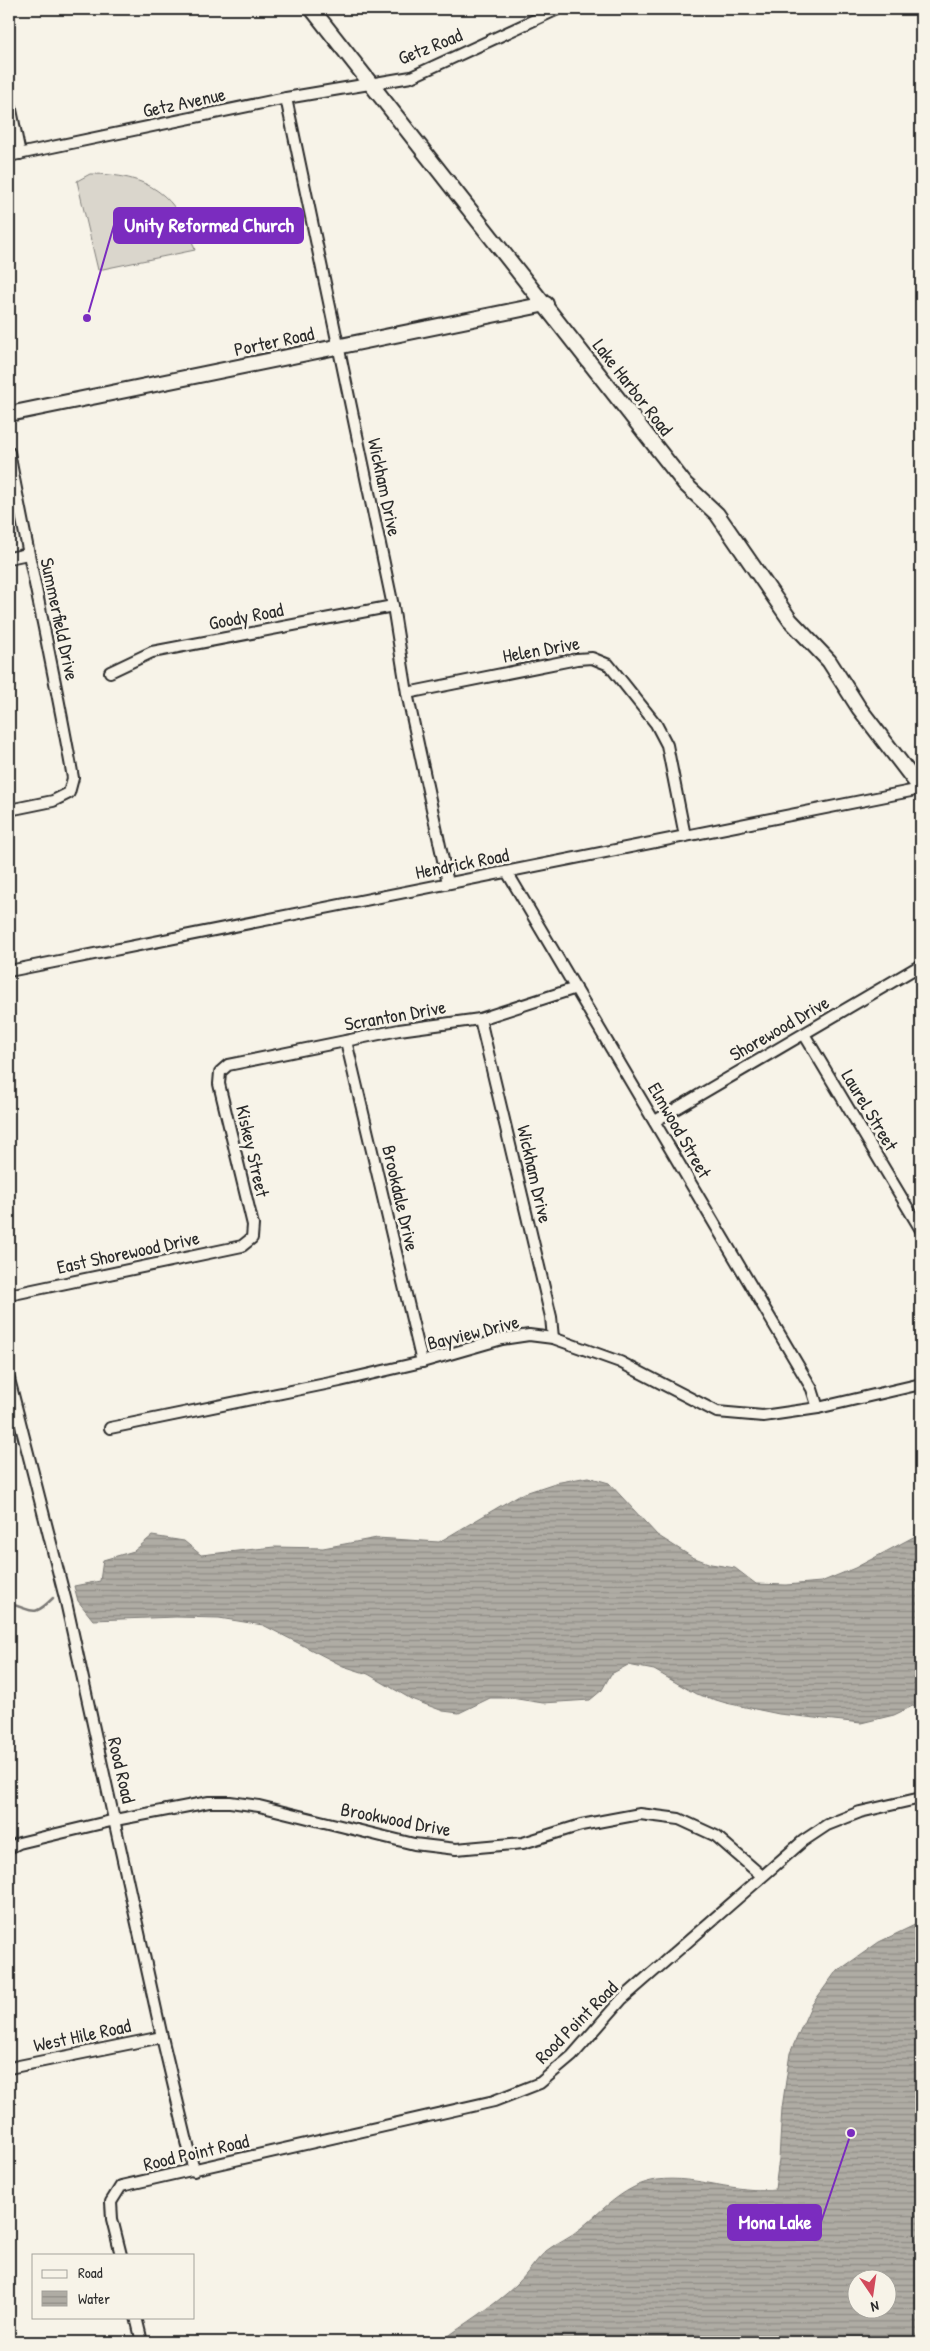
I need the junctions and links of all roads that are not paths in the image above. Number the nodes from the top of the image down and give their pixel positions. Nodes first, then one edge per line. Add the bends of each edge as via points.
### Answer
1 (312, 9) edge
2 (558, 9) edge
3 (369, 83) junction
4 (286, 98) junction
5 (9, 100) edge
6 (20, 154) junction
7 (9, 156) edge
8 (546, 304) junction
9 (338, 347) junction
10 (9, 414) edge
11 (9, 452) edge
12 (28, 554) junction
13 (9, 558) edge
14 (393, 606) junction
15 (110, 672) dead end
16 (407, 693) junction
17 (921, 789) edge
18 (9, 810) edge
19 (685, 836) junction
20 (507, 872) junction
21 (448, 883) junction
22 (921, 965) edge
23 (9, 971) edge
24 (576, 988) junction
25 (480, 1019) junction
26 (804, 1034) junction
27 (346, 1041) junction
28 (220, 1072) joint
29 (655, 1121) junction
30 (921, 1230) edge
31 (252, 1238) joint
32 (9, 1295) edge
33 (553, 1338) junction
34 (422, 1362) junction
35 (9, 1379) edge
36 (921, 1384) edge
37 (818, 1408) junction
38 (110, 1428) dead end
39 (921, 1798) edge
40 (115, 1820) junction
41 (9, 1848) edge
42 (762, 1876) junction
43 (162, 2036) junction
44 (9, 2068) edge
45 (194, 2171) junction
46 (121, 2254) edge
47 (136, 2318) edge
48 (142, 2342) edge

1 - 3 street, Lake Harbor Road
2 - 3 street, Getz Road via 411,77
3 - 4 street, Getz Avenue
3 - 8 street, Lake Harbor Road
4 - 6 street, Getz Avenue
4 - 9 street, Wickham Drive
5 - 6 street
6 - 7 street, Getz Avenue
8 - 9 street, Porter Road
8 - 17 street, Lake Harbor Road via 685,484 723,522 790,620 829,661 859,708
9 - 10 street, Porter Road
9 - 14 street, Wickham Drive
11 - 12 street, Summerfield Drive
12 - 13 street
12 - 18 street, Summerfield Drive via 58,692 72,778 69,793 53,801
14 - 15 street, Goody Road via 152,652
14 - 16 street, Wickham Drive
16 - 19 street, Helen Drive via 577,659 592,658 609,665 656,724 666,745
16 - 21 street, Wickham Drive
17 - 19 street, Hendrick Road
19 - 20 street, Hendrick Road
20 - 21 street, Hendrick Road
20 - 24 street, Elmwood Street
21 - 23 street, Hendrick Road
22 - 26 street, Shorewood Drive
24 - 25 street, Scranton Drive
24 - 29 street, Elmwood Street
25 - 27 street, Scranton Drive
25 - 33 street, Wickham Drive via 551,1317
26 - 29 street, Shorewood Drive
26 - 30 street, Laurel Street
27 - 28 street, Scranton Drive via 228,1064
27 - 34 street, Brookdale Drive
28 - 31 street, Kiskey Street via 219,1084 253,1226
29 - 37 street, Elmwood Street via 812,1389
31 - 32 street, East Shorewood Drive via 242,1246
33 - 34 street, Bayview Drive via 530,1335 502,1339
33 - 37 street, Bayview Drive via 620,1362 717,1412 763,1416
34 - 38 street, Bayview Drive
35 - 40 street, Rood Road via 66,1602
36 - 37 street, Bayview Drive
39 - 42 street, Rood Point Road via 860,1812 827,1825
40 - 41 street, Brookwood Drive
40 - 42 street, Brookwood Drive via 194,1804 230,1802 301,1815 414,1844 456,1849 524,1843 581,1825 640,1814 679,1819 716,1836
40 - 43 street, Rood Road
42 - 45 street, Rood Point Road via 622,1999 572,2056 540,2082 494,2101
43 - 44 street, West Hile Road
43 - 45 street, Rood Road
45 - 46 street, Rood Point Road via 121,2186 111,2202
47 - 48 street

